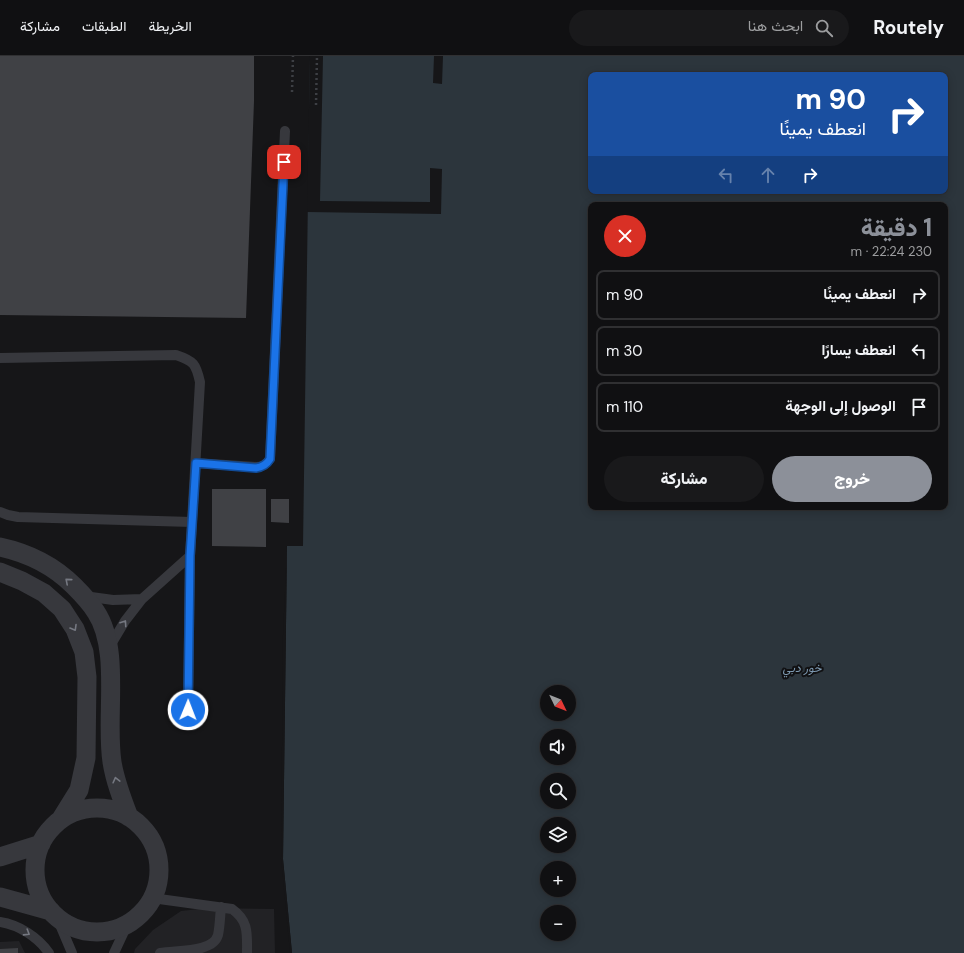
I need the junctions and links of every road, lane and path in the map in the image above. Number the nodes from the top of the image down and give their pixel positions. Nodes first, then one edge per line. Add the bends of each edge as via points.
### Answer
1 (293, 56) edge
2 (317, 56) edge
3 (292, 92) dead end
4 (316, 104) dead end
5 (285, 131) dead end
6 (0, 358) edge
7 (196, 463) junction
8 (0, 512) edge
9 (192, 522) junction
10 (0, 547) edge
11 (190, 556) junction
12 (0, 572) edge
13 (84, 596) junction
14 (142, 599) junction
15 (109, 648) junction
16 (188, 710) dead end
17 (129, 817) junction
18 (61, 820) junction
19 (41, 844) junction
20 (0, 857) edge
21 (0, 898) edge
22 (152, 898) junction
23 (221, 907) junction
24 (52, 913) junction
25 (0, 922) edge
26 (128, 923) junction
27 (114, 952) edge
28 (49, 953) edge
29 (72, 953) edge
30 (160, 953) edge
31 (247, 953) edge

1 - 3 path
2 - 4 path
5 - 7 lane via 270,459 262,467 256,468
6 - 7 lane via 176,355 189,359 197,369 200,382
7 - 9 lane
8 - 9 lane via 18,516
9 - 11 lane
13 -> 10 street via 50,567 31,556
11 - 14 lane
11 - 16 lane
12 -> 18 street via 44,592 62,609 75,629 84,652 87,677 86,758 79,790
13 - 14 lane via 113,600
13 - 15 street via 99,617
15 -> 14 lane
17 -> 15 street via 116,784 112,762
17 - 18 street via 107,809 95,808 71,814
17 - 22 street via 145,830 155,848 159,868
18 - 19 street via 49,831
19 - 20 street
19 - 24 street via 35,867 36,879 43,901
21 - 24 street
22 - 23 lane
22 - 26 street via 142,912
23 - 30 lane via 218,936 210,948
23 - 31 lane via 240,914 245,922
24 - 26 street via 68,925 90,931 112,930
24 - 29 lane
25 -> 28 lane via 16,926 28,933
26 - 27 lane

